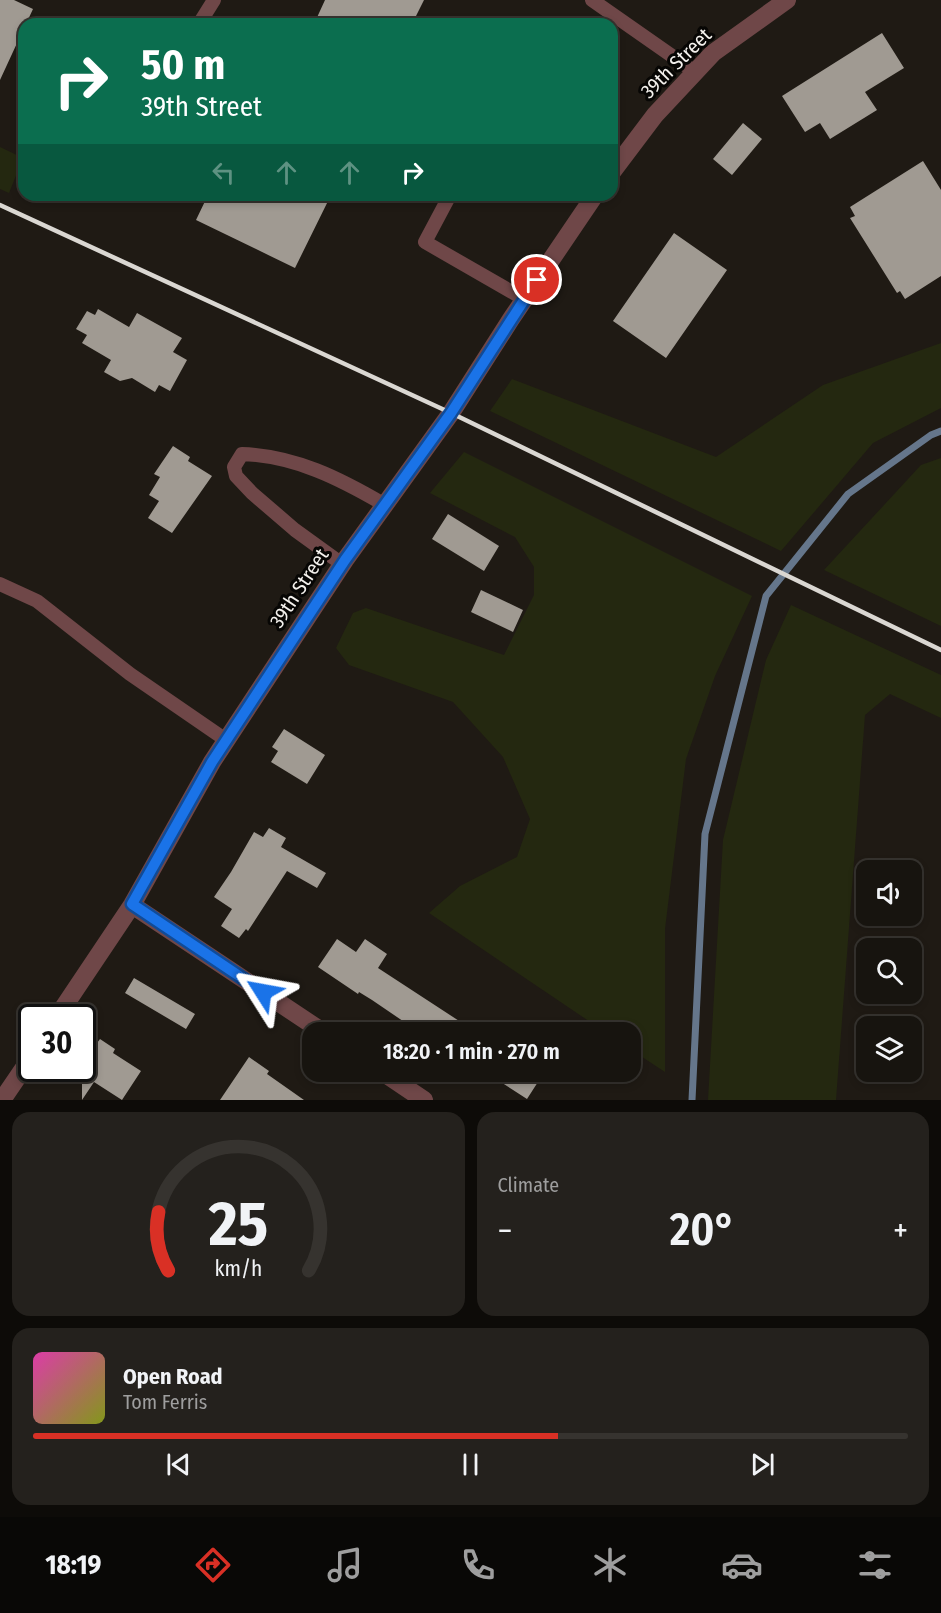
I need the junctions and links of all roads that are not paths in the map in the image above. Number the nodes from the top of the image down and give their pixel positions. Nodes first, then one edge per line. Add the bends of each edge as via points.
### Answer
1 (214, 0) edge
2 (591, 0) edge
3 (787, 0) edge
4 (203, 18) edge
5 (617, 18) edge
6 (618, 19) edge
7 (695, 72) junction
8 (618, 164) edge
9 (447, 201) edge
10 (591, 201) edge
11 (524, 299) junction
12 (385, 505) junction
13 (342, 564) junction
14 (0, 584) edge
15 (226, 740) junction
16 (132, 904) junction
17 (66, 1004) edge
18 (307, 1022) edge
19 (18, 1077) edge
20 (397, 1082) edge
21 (2, 1100) edge
22 (424, 1100) edge

1 - 4 lane
2 - 5 lane
3 - 7 street, 39th Street via 713,53
6 - 7 lane
7 - 8 street, 39th Street via 655,115
9 - 11 lane via 425,242
10 - 11 street, 39th Street
11 - 12 street, 39th Street via 451,413
12 - 13 street, 39th Street
12 - 13 lane via 343,480 309,467 267,455 242,454 234,467 236,476 295,530
13 - 15 street, 39th Street
14 - 15 lane via 37,601 130,674
15 - 16 street, 39th Street
16 - 17 street, 39th Street
16 - 18 street
19 - 21 street
20 - 22 street

